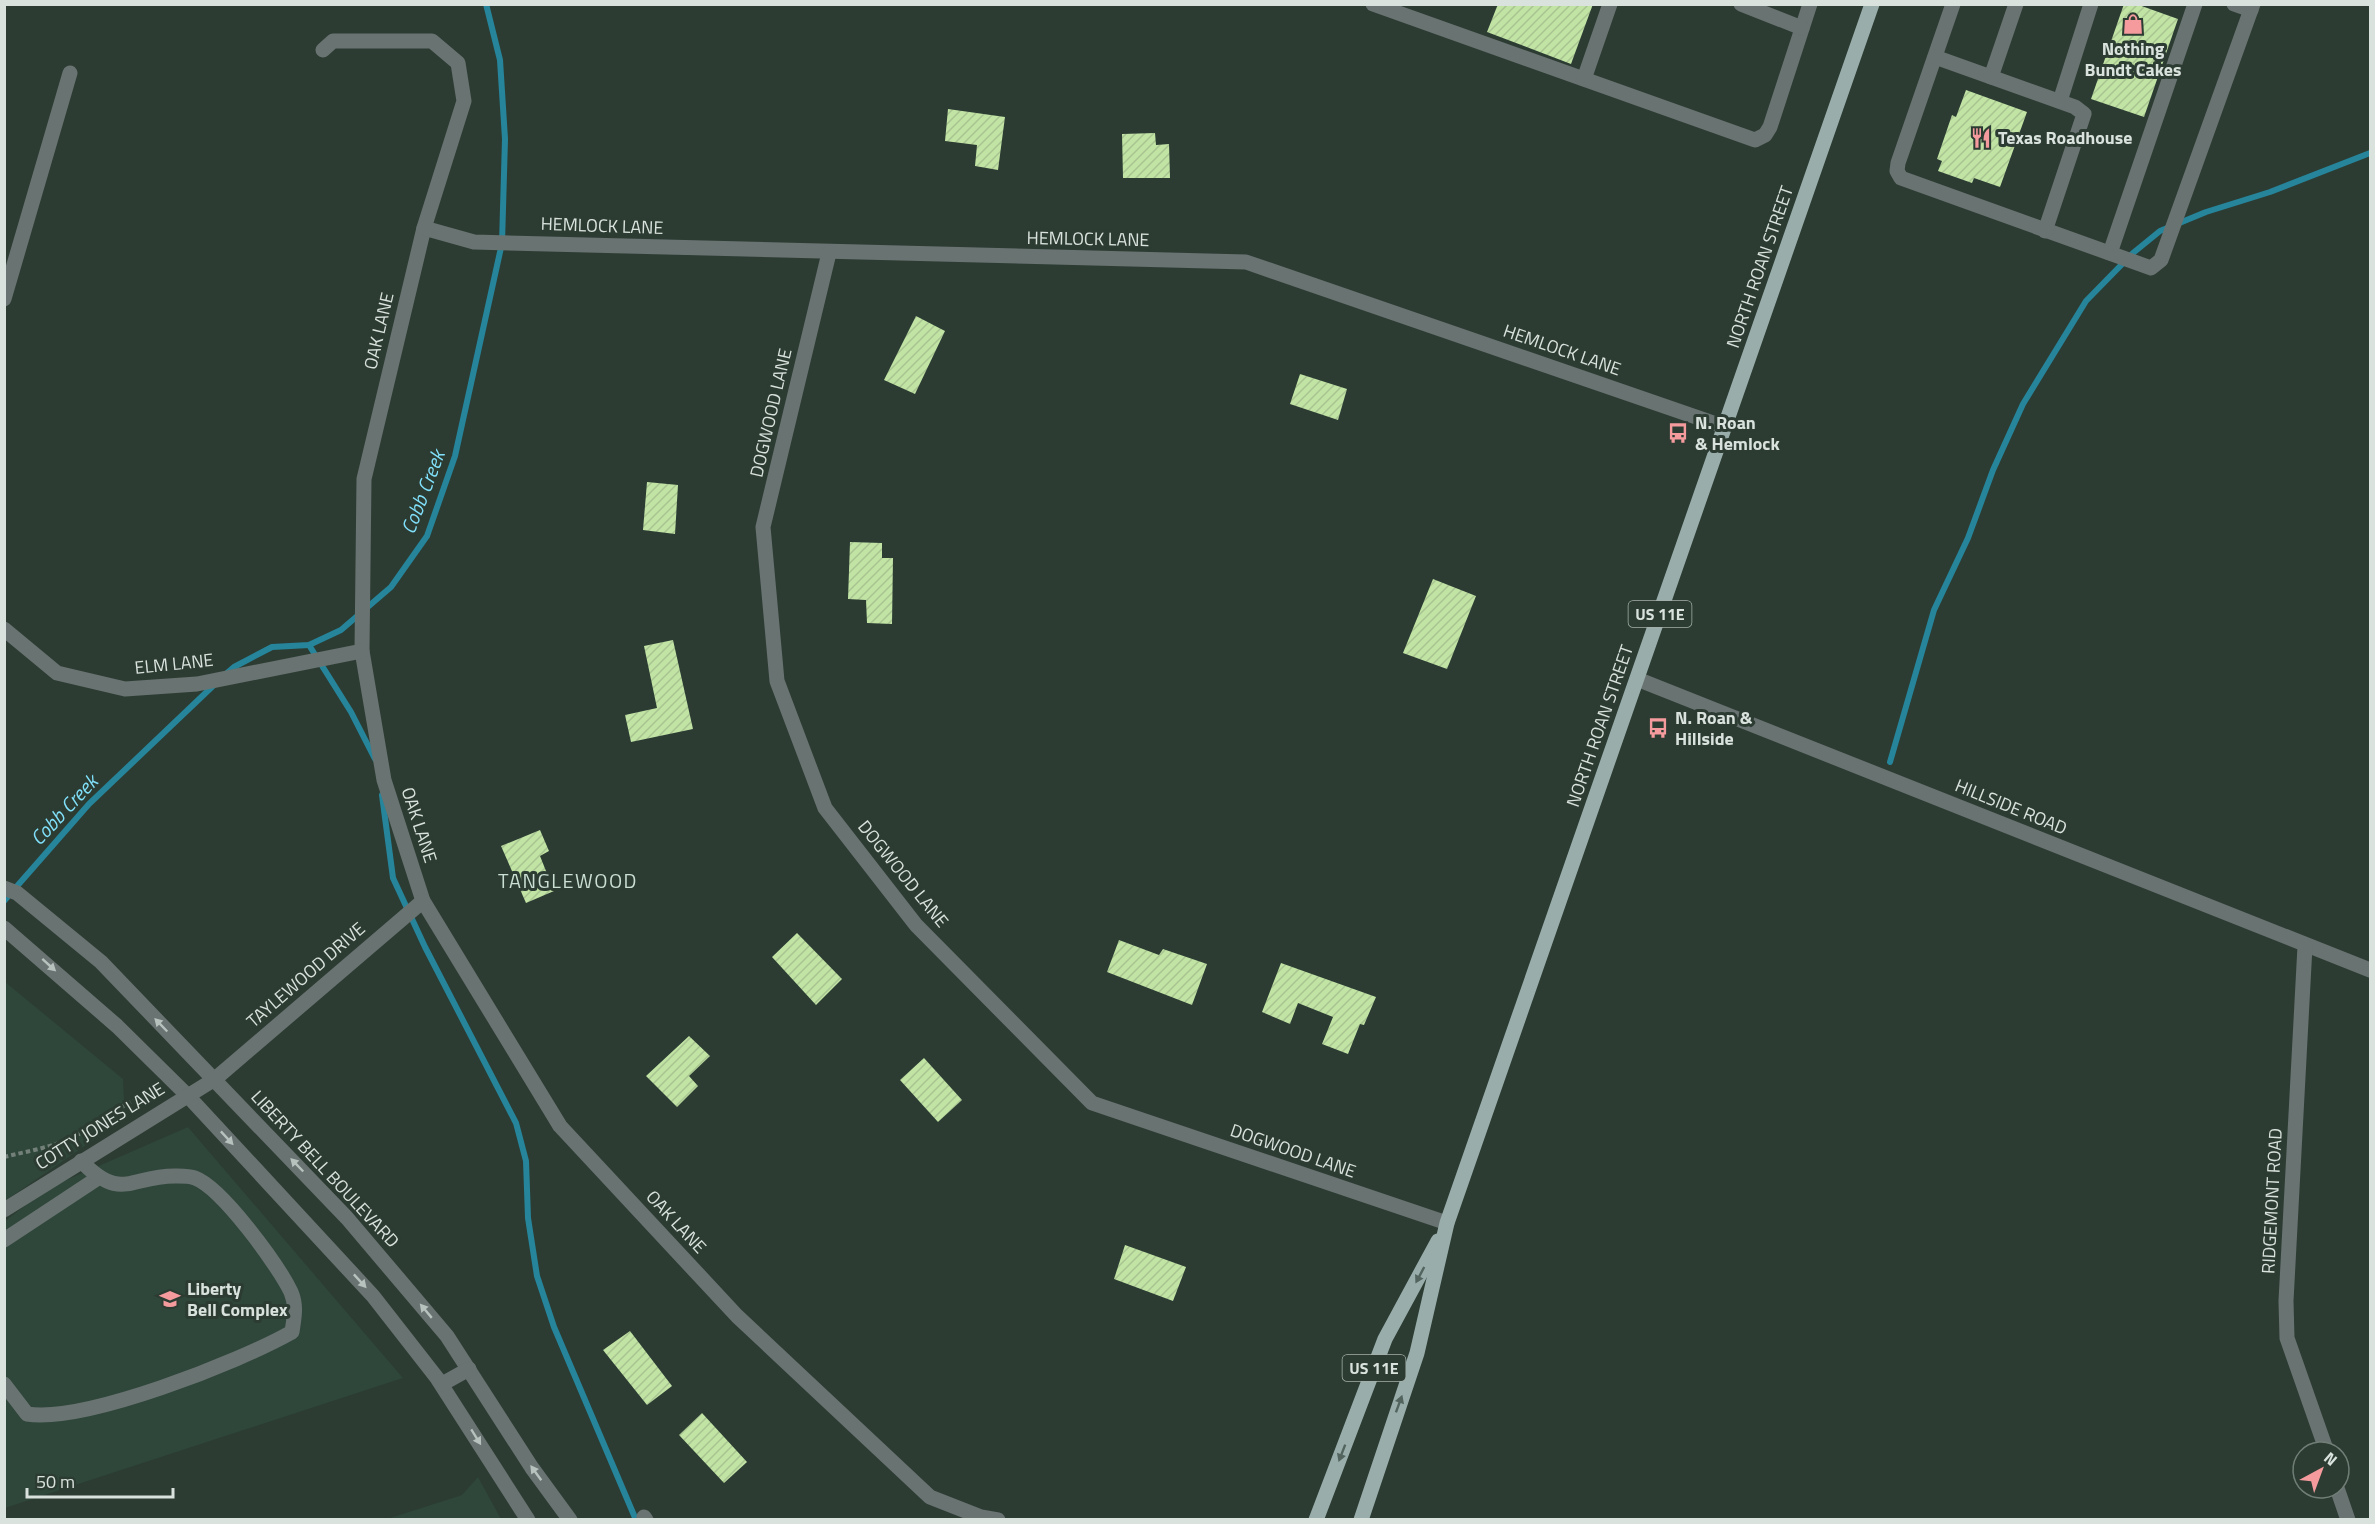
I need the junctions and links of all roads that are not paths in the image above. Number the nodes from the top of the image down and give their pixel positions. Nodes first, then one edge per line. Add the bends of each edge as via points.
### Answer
1 (1373, 4) edge
2 (1610, 4) edge
3 (1741, 4) edge
4 (1810, 4) edge
5 (1872, 4) edge
6 (1953, 4) edge
7 (2016, 4) edge
8 (2091, 4) edge
9 (2195, 4) edge
10 (2234, 4) edge
11 (2252, 7) edge
12 (1802, 28) junction
13 (323, 50) dead end
14 (1935, 57) junction
15 (70, 73) dead end
16 (1990, 77) junction
17 (1584, 80) junction
18 (2060, 101) junction
19 (424, 228) junction
20 (2045, 231) junction
21 (829, 253) junction
22 (2110, 253) junction
23 (4, 299) edge
24 (1725, 427) junction
25 (4, 629) edge
26 (362, 651) junction
27 (1637, 679) junction
28 (4, 888) edge
29 (423, 901) junction
30 (4, 928) edge
31 (2305, 946) junction
32 (2370, 970) edge
33 (215, 1079) junction
34 (187, 1095) junction
35 (81, 1161) junction
36 (98, 1178) junction
37 (4, 1210) edge
38 (1448, 1223) junction
39 (4, 1240) edge
40 (469, 1369) junction
41 (4, 1384) edge
42 (442, 1384) junction
43 (2323, 1440) edge
44 (2341, 1500) edge
45 (528, 1520) edge
46 (570, 1520) edge
47 (998, 1520) edge
48 (1316, 1520) edge
49 (1361, 1520) edge
50 (2348, 1520) edge

1 - 17 street
2 - 17 street
3 - 12 street
4 - 12 street
5 - 24 main road, NORTH ROAN STREET / US 11E
6 - 14 street
7 - 16 street
8 - 18 street
9 - 22 street
10 - 11 street
11 - 22 street via 2161,260 2151,268
12 - 17 street via 1770,127 1755,140
13 - 19 street, OAK LANE via 333,41 432,41 458,63 464,101
14 - 16 street
14 - 20 street via 1898,163 1899,175 1905,182
15 - 23 street
16 - 18 street
18 - 20 street via 2081,110 2084,118
19 - 21 street, HEMLOCK LANE via 474,242
19 - 26 street, OAK LANE via 364,479
20 - 22 street
21 - 24 street, HEMLOCK LANE via 1246,262
21 - 38 street, DOGWOOD LANE via 763,527 777,681 825,808 916,925 1092,1104
24 - 27 main road, NORTH ROAN STREET / US 11E
25 - 26 street, ELM LANE via 57,673 125,689 196,684
26 - 29 street, OAK LANE via 384,780
27 - 31 street, HILLSIDE ROAD
27 - 38 main road, NORTH ROAN STREET / US 11E
33 -> 28 street, LIBERTY BELL BOULEVARD via 101,962 17,893
29 - 33 street, TAYLEWOOD DRIVE
29 - 47 street, OAK LANE via 560,1126 737,1316 930,1497
30 -> 34 street via 117,1026
31 - 32 street, HILLSIDE ROAD
31 - 43 street, RIDGEMONT ROAD via 2287,1338
33 - 34 street, TAYLEWOOD DRIVE
40 -> 33 street, LIBERTY BELL BOULEVARD via 447,1336 347,1218
34 - 35 street, COTTY JONES LANE
34 -> 42 street via 373,1296
35 - 36 street
35 - 37 street, COTTY JONES LANE
36 - 39 street
36 - 41 street via 123,1185 168,1176 193,1177 212,1187 291,1293 296,1311 292,1332 268,1346 161,1388 70,1412 27,1414
38 -> 48 main road, NORTH ROAN STREET / US 11E via 1385,1339
49 -> 38 main road, NORTH ROAN STREET / US 11E via 1417,1353
40 - 42 street
46 -> 40 street, LIBERTY BELL BOULEVARD
42 -> 45 street
44 - 50 street

